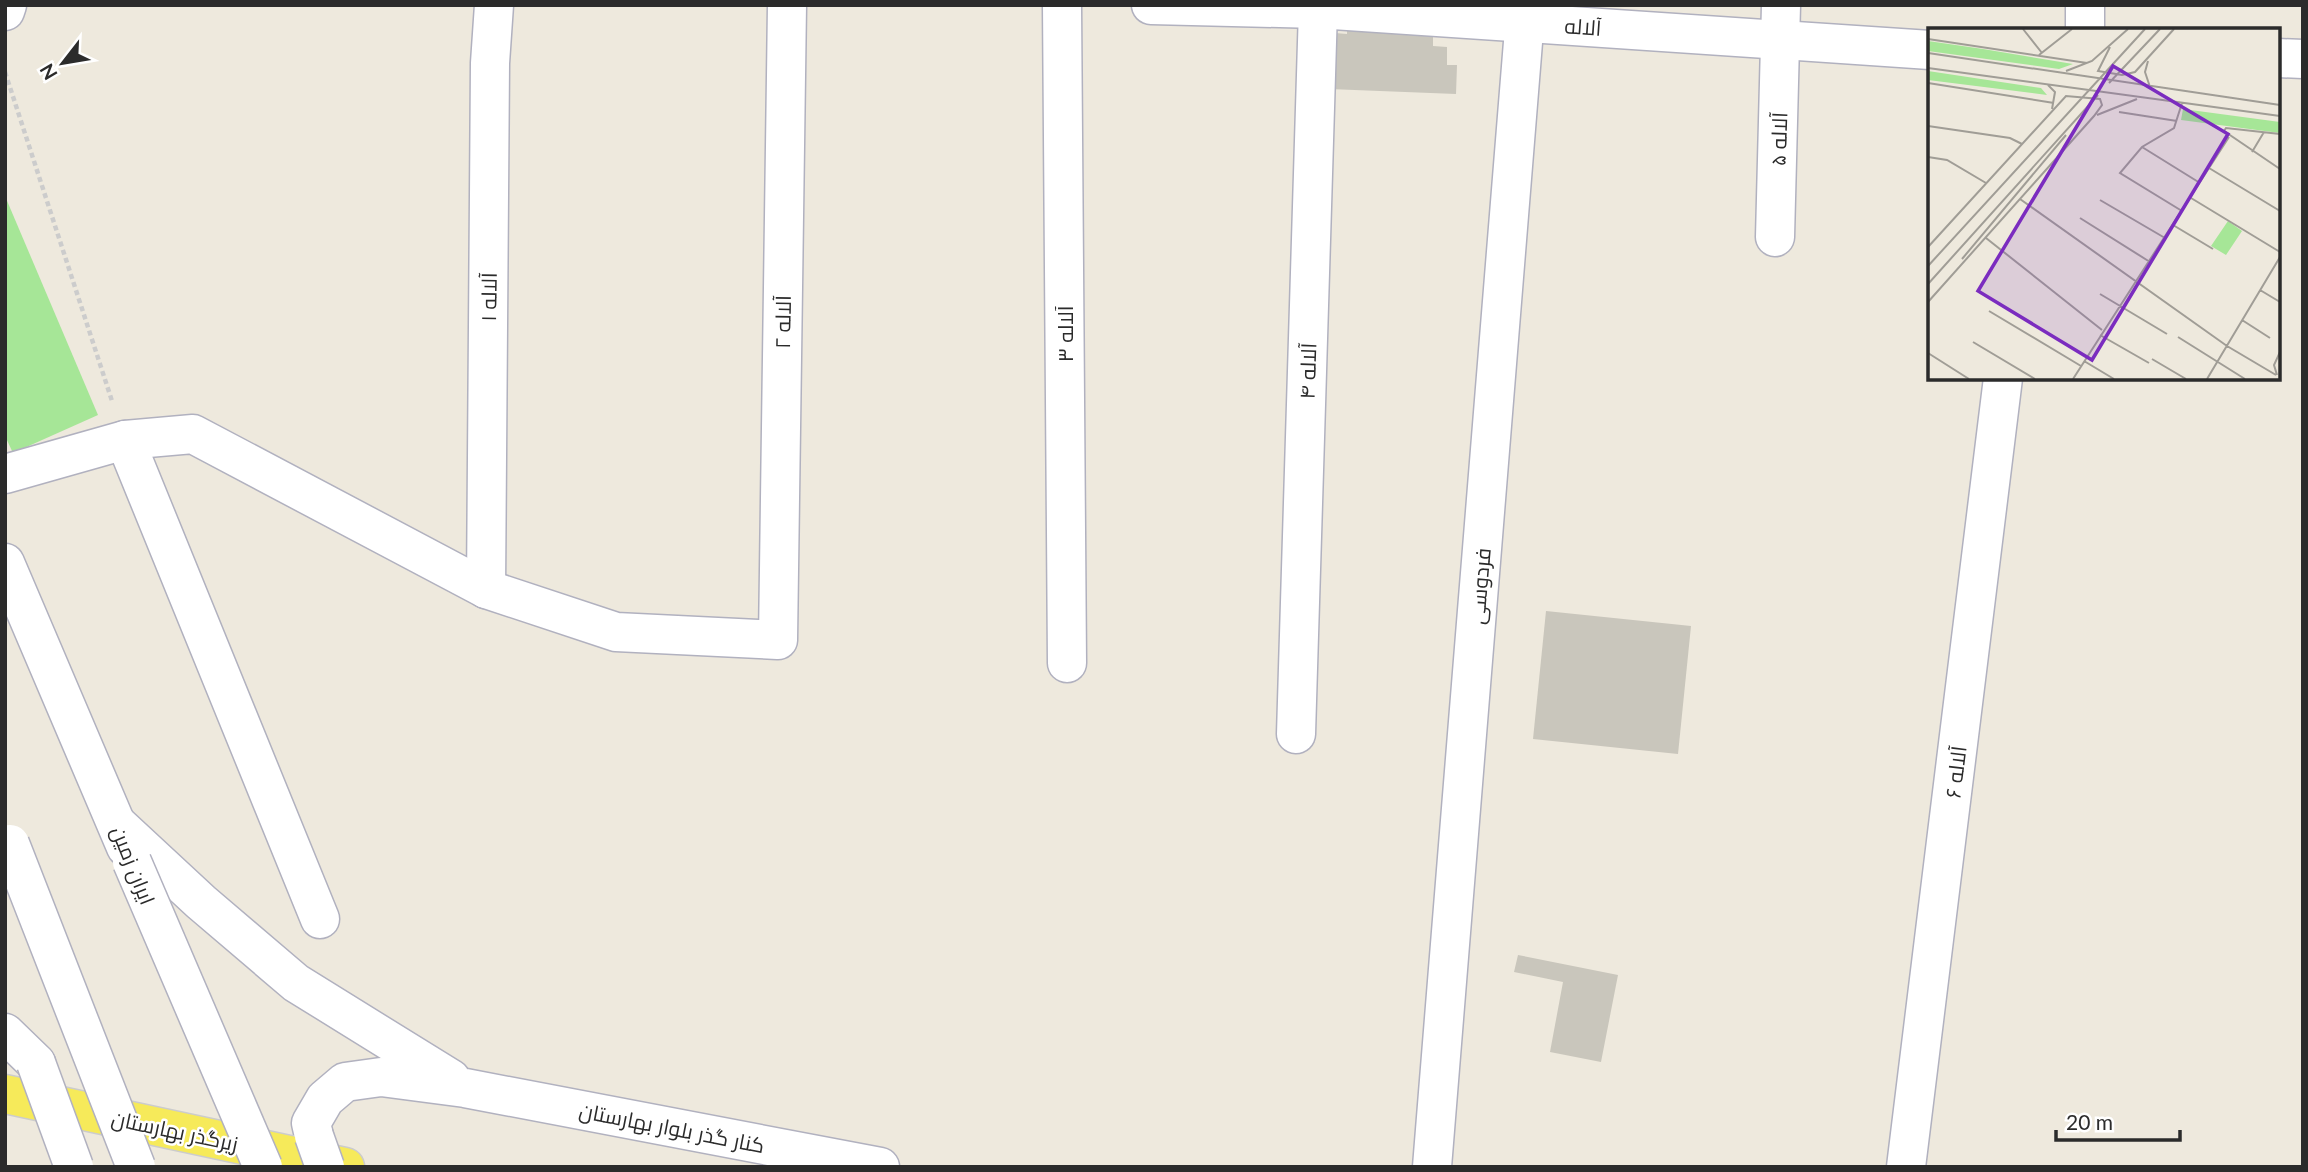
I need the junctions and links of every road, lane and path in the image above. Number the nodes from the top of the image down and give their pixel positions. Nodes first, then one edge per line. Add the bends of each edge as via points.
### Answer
1 (8, 5) edge
2 (494, 5) edge
3 (787, 5) edge
4 (1062, 5) edge
5 (1151, 5) edge
6 (2085, 5) edge
7 (1318, 9) junction
8 (5, 11) edge
9 (1526, 13) edge
10 (1781, 23) edge
11 (2085, 28) edge
12 (1928, 50) edge
13 (2280, 58) edge
14 (2303, 59) edge
15 (5, 72) edge
16 (1775, 237) dead end
17 (2003, 380) edge
18 (125, 440) junction
19 (5, 474) edge
20 (5, 563) edge
21 (485, 589) junction
22 (1067, 663) dead end
23 (1296, 734) dead end
24 (118, 825) junction
25 (8, 838) edge
26 (320, 919) dead end
27 (5, 1033) edge
28 (465, 1087) junction
29 (5, 1094) edge
30 (319, 1151) edge
31 (74, 1167) edge
32 (136, 1167) edge
33 (263, 1167) edge
34 (345, 1167) edge
35 (880, 1167) edge
36 (1432, 1167) edge
37 (1906, 1167) edge

1 - 8 street
2 - 21 street, آلاله ۱
3 - 21 street, آلاله ۲ via 778,640 616,632
4 - 22 street, آلاله ۳
5 - 7 street, آلاله
6 - 11 street
7 - 9 street, آلاله
7 - 23 street, آلاله ۴
9 - 10 street, آلاله
9 - 36 street, فردوسی
10 - 12 street, آلاله
10 - 16 street, آلاله ۵
13 - 14 street
15 - 18 path
17 - 37 street, آلاله ۶
18 - 19 street
18 - 21 street via 193,434
18 - 26 street
20 - 24 street, ایران زمین
24 - 28 street via 296,983
24 - 33 street, ایران زمین, bridge
25 - 32 street, bridge
27 - 31 street, bridge via 36,1063
28 - 30 street, کنار گذر بلوار بهارستان via 381,1077 345,1082 325,1099 311,1124
28 - 35 street, کنار گذر بلوار بهارستان
29 - 34 main road, زیرگذر بهارستان

